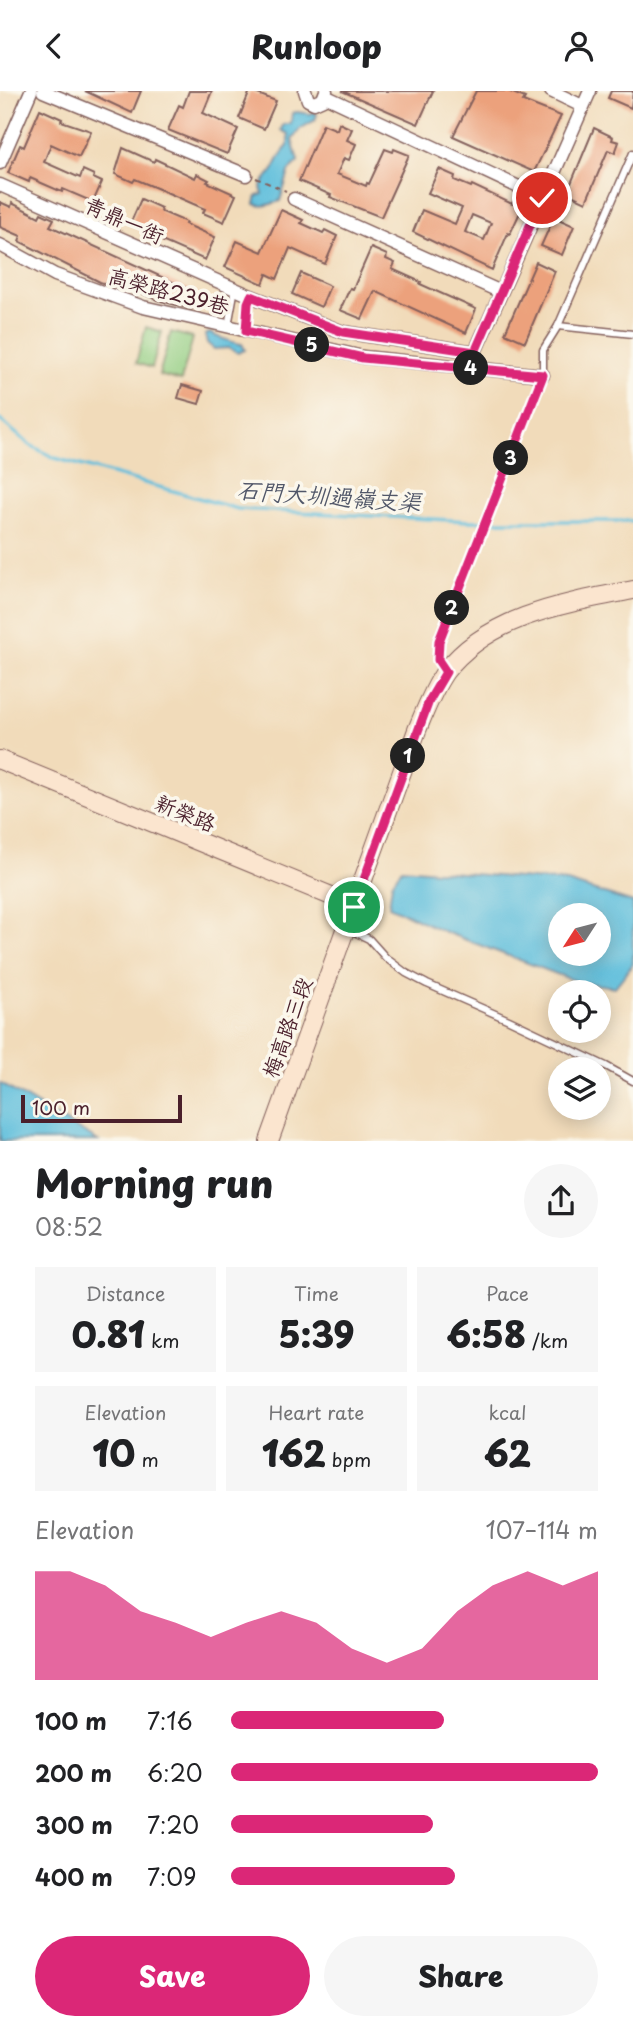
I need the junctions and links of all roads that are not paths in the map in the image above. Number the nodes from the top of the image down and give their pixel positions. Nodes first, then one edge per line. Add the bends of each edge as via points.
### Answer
1 (32, 91) edge
2 (43, 91) edge
3 (305, 91) edge
4 (551, 91) edge
5 (590, 91) edge
6 (326, 94) edge
7 (582, 106) junction
8 (633, 153) edge
9 (0, 163) edge
10 (246, 175) dead end
11 (0, 185) edge
12 (290, 195) road end
13 (542, 198) junction
14 (0, 245) edge
15 (234, 288) junction
16 (501, 292) junction
17 (251, 296) junction
18 (228, 326) junction
19 (558, 326) junction
20 (246, 331) junction
21 (633, 334) edge
22 (543, 375) junction
23 (633, 590) edge
24 (446, 672) junction
25 (0, 760) edge
26 (354, 907) junction
27 (346, 928) junction
28 (633, 1081) edge
29 (269, 1141) edge

1 - 9 street
2 - 10 street
3 - 6 street via 314,103
4 - 7 street
5 - 7 street
6 - 13 street
7 - 13 street
8 - 19 lane
11 - 15 street, 青鼎一街
12 - 16 street
13 - 16 street
14 - 18 street, 高榮路239巷 via 55,275 143,307
15 - 17 street, 青鼎一街
15 - 18 lane
16 - 17 street, 青鼎一街 via 475,352 343,332
17 - 20 lane
18 - 20 street, 高榮路239巷
19 - 21 lane
19 - 22 lane via 542,349
20 - 22 street, 高榮路239巷 via 363,358
22 - 24 lane via 439,641 438,660
23 - 24 street, 梅高路三段 via 556,605 518,620 470,648
24 - 26 street, 梅高路三段 via 421,721
25 - 26 street, 新榮路
26 - 27 street, 梅高路三段
27 - 28 lane via 369,939 406,973
27 - 29 street, 梅高路三段

